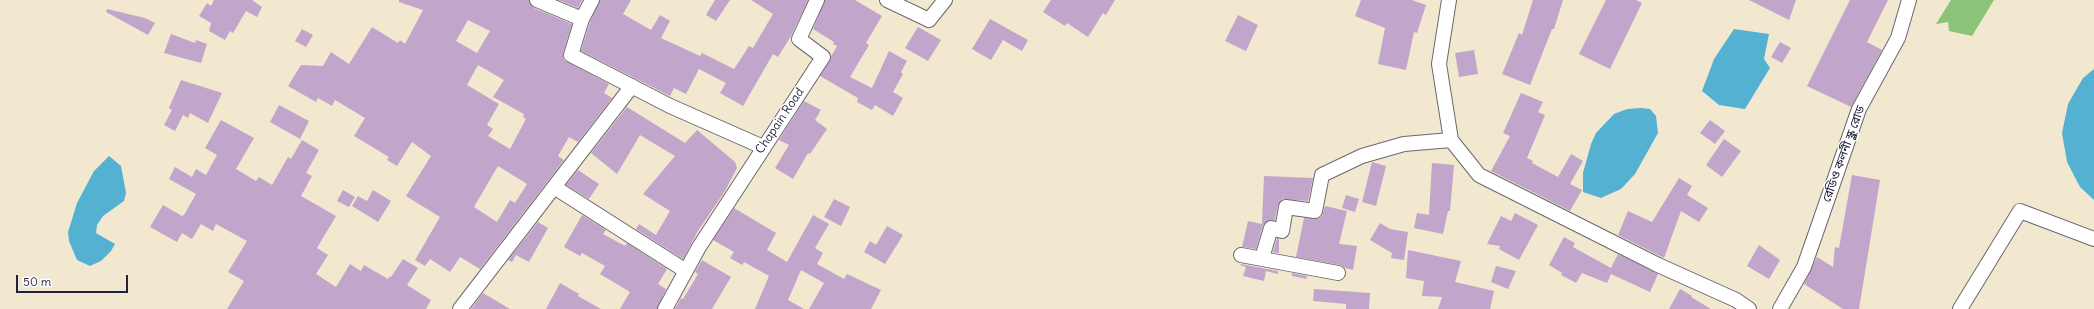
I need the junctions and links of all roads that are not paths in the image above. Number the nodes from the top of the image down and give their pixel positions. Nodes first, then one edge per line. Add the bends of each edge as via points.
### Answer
1 (537, 0) edge
2 (592, 0) edge
3 (817, 0) edge
4 (887, 0) edge
5 (945, 0) edge
6 (1450, 0) edge
7 (1909, 0) edge
8 (582, 19) junction
9 (632, 86) junction
10 (1452, 140) junction
11 (763, 147) junction
12 (554, 187) junction
13 (2094, 239) edge
14 (1241, 254) dead end
15 (1262, 258) junction
16 (686, 271) junction
17 (1338, 273) dead end
18 (1733, 305) edge
19 (460, 309) edge
20 (665, 309) edge
21 (1749, 309) edge
22 (1780, 309) edge
23 (1960, 309) edge

1 - 8 street
2 - 8 street
3 - 11 street, Chapain Road via 799,39 823,57
4 - 5 street via 929,20
6 - 10 street via 1439,64
7 - 22 street, রেডিও কলনী স্কুল রোড via 1898,38 1859,109 1804,267
8 - 9 street via 571,55
9 - 11 street via 670,106
9 - 12 street
10 - 15 street via 1404,144 1362,156 1322,175 1315,211 1286,207 1282,230 1271,228
10 - 18 street via 1479,175
11 - 16 street, Chapain Road
12 - 16 street
12 - 19 street
13 - 23 street via 2020,211
14 - 15 street
15 - 17 street
16 - 20 street, Chapain Road
18 - 21 street

